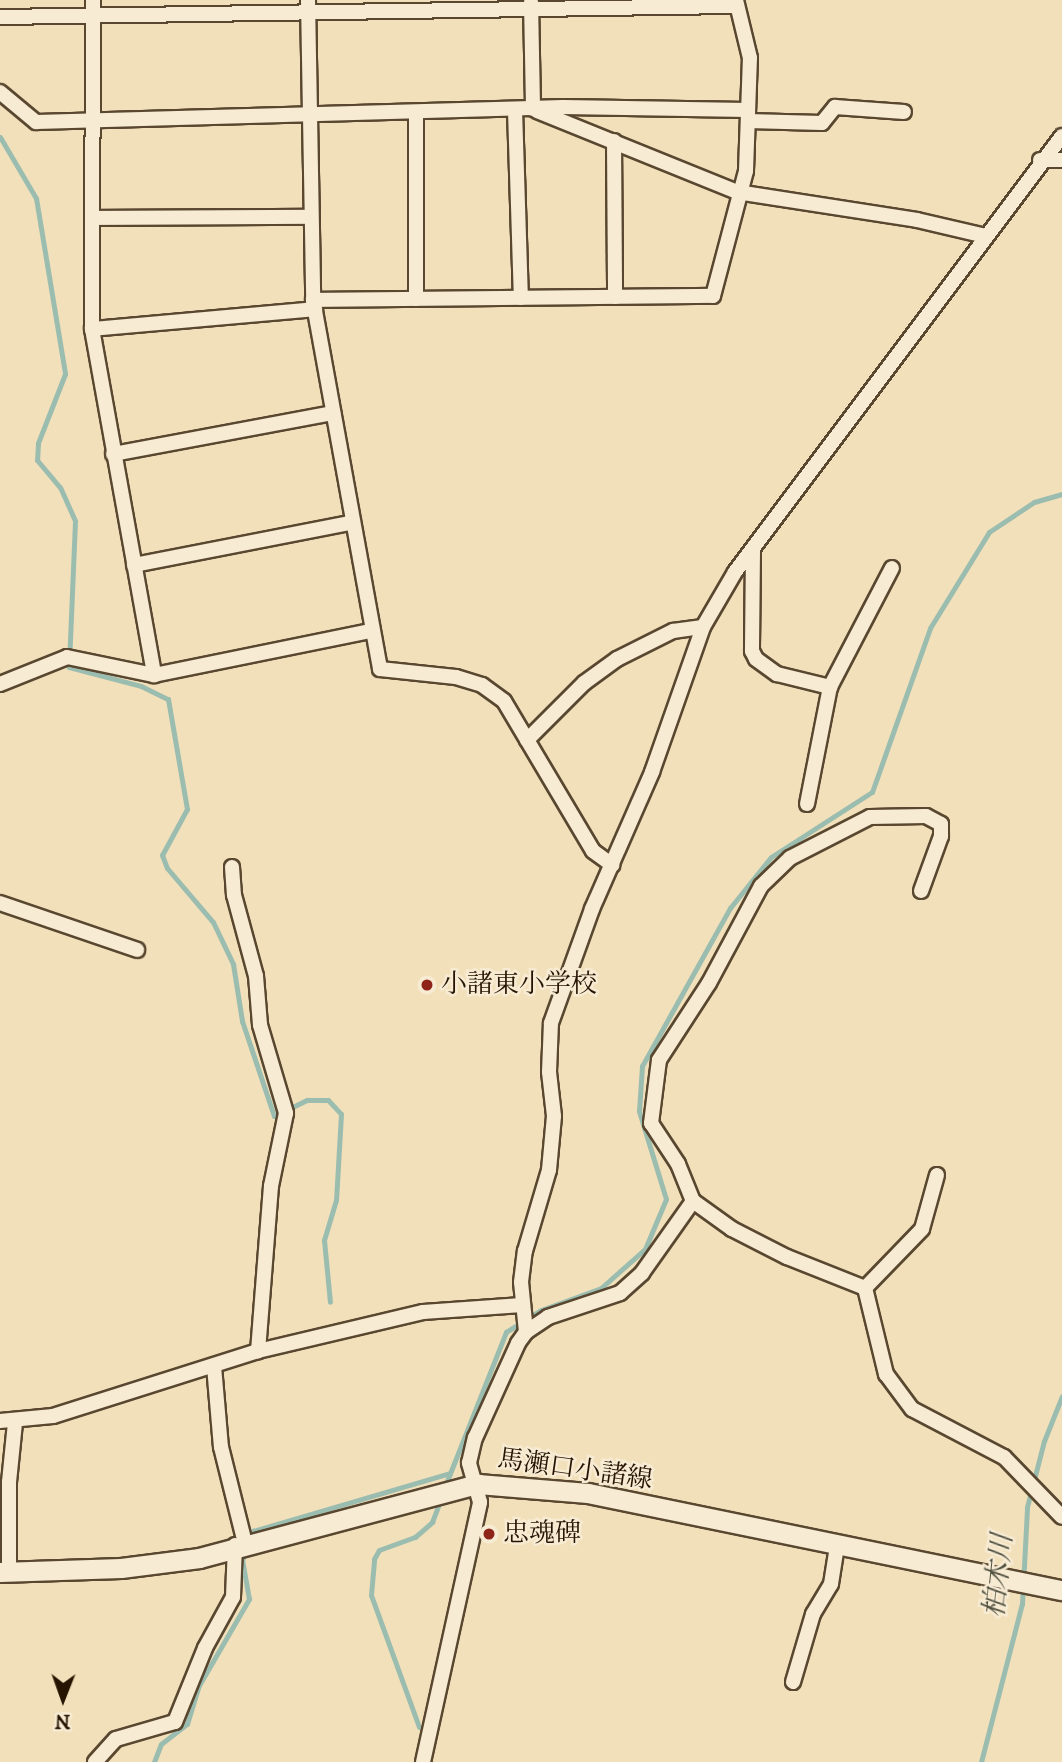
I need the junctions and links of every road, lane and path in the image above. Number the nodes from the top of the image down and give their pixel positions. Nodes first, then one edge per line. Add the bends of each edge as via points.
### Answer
1 (93, 0) edge
2 (736, 3) edge
3 (531, 5) edge
4 (308, 6) edge
5 (93, 16) junction
6 (0, 17) edge
7 (0, 92) edge
8 (533, 109) junction
9 (514, 110) junction
10 (416, 112) junction
11 (904, 112) dead end
12 (309, 116) junction
13 (748, 116) junction
14 (93, 121) junction
15 (1062, 136) edge
16 (614, 141) junction
17 (1040, 160) junction
18 (1062, 160) edge
19 (737, 192) junction
20 (311, 217) junction
21 (92, 218) junction
22 (986, 236) junction
23 (615, 297) junction
24 (521, 298) junction
25 (416, 299) junction
26 (314, 304) junction
27 (92, 329) junction
28 (333, 413) junction
29 (113, 454) junction
30 (351, 523) junction
31 (753, 551) junction
32 (134, 565) junction
33 (892, 568) dead end
34 (703, 627) junction
35 (370, 631) junction
36 (154, 675) junction
37 (0, 684) edge
38 (830, 687) junction
39 (527, 740) junction
40 (807, 804) dead end
41 (612, 865) junction
42 (232, 867) dead end
43 (921, 891) dead end
44 (0, 903) edge
45 (137, 950) dead end
46 (937, 1175) dead end
47 (693, 1201) junction
48 (865, 1288) junction
49 (522, 1305) junction
50 (526, 1332) junction
51 (258, 1351) junction
52 (214, 1366) junction
53 (7, 1422) edge
54 (478, 1484) junction
55 (1062, 1517) edge
56 (240, 1544) junction
57 (837, 1545) junction
58 (4, 1573) edge
59 (1062, 1590) edge
60 (793, 1682) dead end
61 (95, 1762) edge
62 (423, 1762) edge

1 - 5 street
2 - 3 street
2 - 13 street via 750,58
3 - 4 street
3 - 8 street
4 - 5 street
4 - 12 street
5 - 6 street
5 - 14 street
7 - 14 street via 36,122
8 - 9 street
8 - 13 street
8 - 16 street
9 - 10 street
9 - 24 street
10 - 12 street
10 - 25 street
11 - 13 street via 835,107 822,123
12 - 14 street
12 - 20 street
13 - 19 street via 746,171
14 - 21 street
15 - 17 street
16 - 19 street
16 - 23 street
17 - 18 street
17 - 22 street
19 - 22 street via 917,220
19 - 23 street via 713,296
20 - 21 street
20 - 26 street
21 - 27 street
22 - 31 street
23 - 24 street
24 - 25 street
25 - 26 street
26 - 27 street
26 - 28 street
27 - 29 street
28 - 29 street
28 - 30 street
29 - 32 street
30 - 32 street
30 - 35 street
31 - 34 street
31 - 38 street via 751,651 777,674
32 - 36 street
33 - 38 street
34 - 39 street via 673,631 617,659 584,683
34 - 41 street via 652,772
35 - 36 street
35 - 39 street via 380,669 429,671 482,685 504,701
36 - 37 street via 67,657
38 - 40 street
39 - 41 street via 593,851
41 - 49 street via 551,1023 549,1072 554,1116 549,1170 525,1251
42 - 51 street via 234,895 256,976 260,1026 286,1113 271,1186
43 - 47 street via 942,836 941,824 926,816 870,817 790,858 761,886 709,983 659,1060 652,1123 678,1164
44 - 45 street
46 - 48 street via 922,1229
47 - 48 street via 732,1229 787,1258
47 - 50 street via 642,1273 620,1293 548,1317
48 - 55 street via 886,1374 912,1409 1004,1457
49 - 50 street
49 - 51 street via 423,1312
50 - 54 street via 475,1438 469,1463
51 - 52 street
52 - 53 street via 53,1416
52 - 56 street via 221,1447
53 - 58 street
54 - 56 main road, 馬瀬口小諸線
54 - 57 main road, 馬瀬口小諸線 via 587,1493
54 - 62 street via 481,1502
56 - 58 main road, 馬瀬口小諸線 via 199,1558 121,1568
56 - 61 street via 233,1597 205,1648 175,1723 116,1739
57 - 59 main road, 馬瀬口小諸線
57 - 60 street via 831,1584 813,1614

